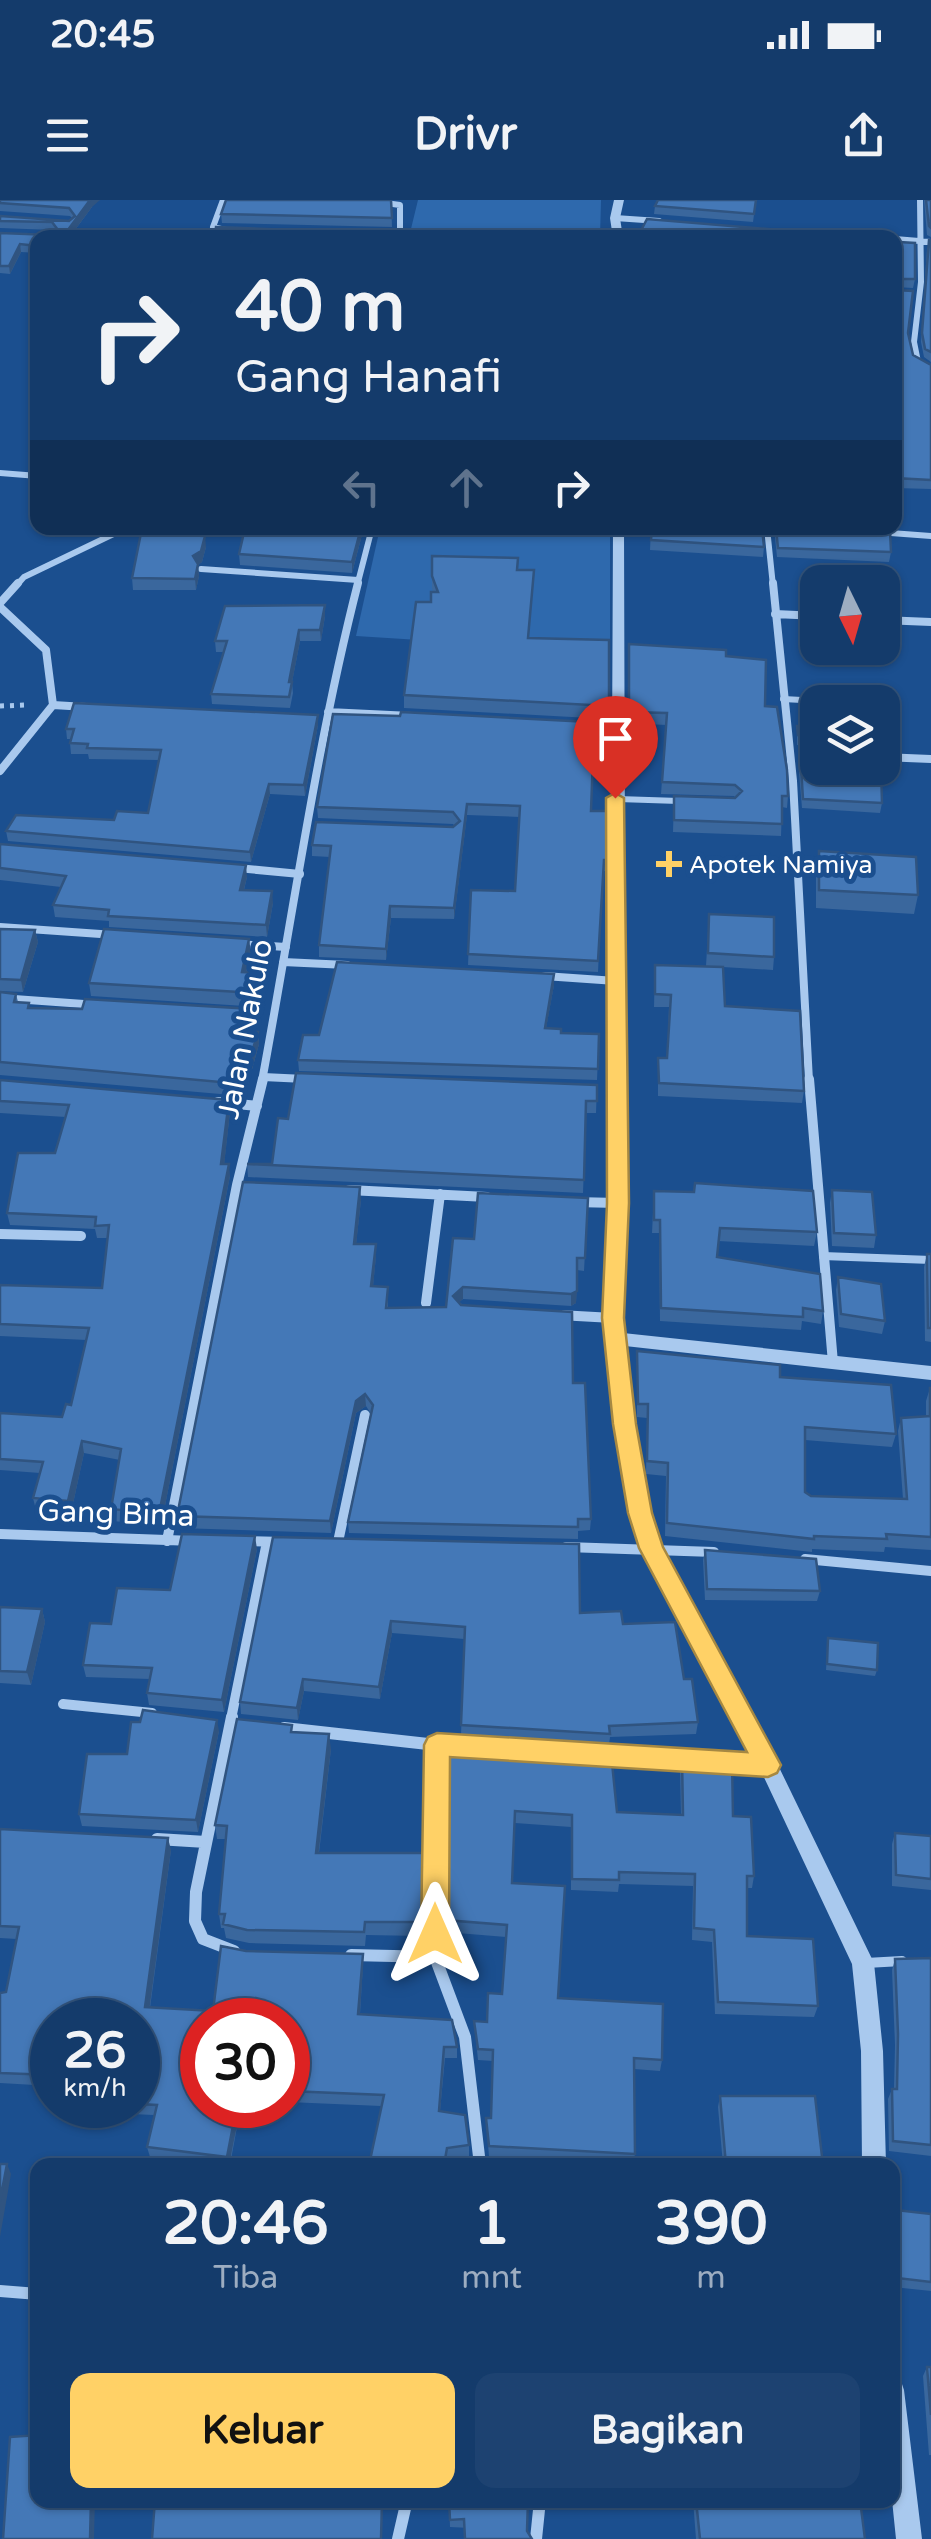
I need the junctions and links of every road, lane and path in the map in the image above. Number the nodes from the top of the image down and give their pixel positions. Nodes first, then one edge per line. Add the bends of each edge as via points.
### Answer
1 (223, 200) edge
2 (619, 200) edge
3 (920, 200) edge
4 (375, 202) edge
5 (615, 218) junction
6 (668, 222) edge
7 (236, 230) edge
8 (400, 230) edge
9 (617, 230) edge
10 (902, 240) edge
11 (918, 241) junction
12 (931, 242) edge
13 (907, 294) edge
14 (919, 294) junction
15 (931, 368) edge
16 (0, 473) edge
17 (30, 475) edge
18 (902, 534) edge
19 (111, 535) edge
20 (370, 535) edge
21 (618, 535) edge
22 (768, 535) edge
23 (931, 536) edge
24 (201, 568) edge
25 (358, 580) junction
26 (0, 605) edge
27 (775, 614) junction
28 (800, 615) edge
29 (900, 621) edge
30 (931, 622) edge
31 (783, 700) junction
32 (800, 701) edge
33 (53, 705) junction
34 (93, 707) edge
35 (327, 714) junction
36 (312, 717) edge
37 (425, 717) edge
38 (600, 726) edge
39 (617, 727) junction
40 (788, 752) junction
41 (800, 753) edge
42 (900, 758) edge
43 (931, 759) edge
44 (0, 771) edge
45 (615, 798) junction
46 (696, 802) edge
47 (225, 867) edge
48 (300, 874) junction
49 (0, 927) edge
50 (124, 936) edge
51 (232, 944) edge
52 (286, 947) junction
53 (283, 962) junction
54 (358, 966) edge
55 (532, 975) edge
56 (616, 981) junction
57 (0, 998) edge
58 (109, 1006) edge
59 (256, 1014) edge
60 (273, 1015) junction
61 (263, 1077) junction
62 (318, 1080) edge
63 (201, 1100) edge
64 (257, 1106) junction
65 (237, 1185) junction
66 (256, 1186) edge
67 (330, 1190) edge
68 (440, 1194) junction
69 (494, 1198) edge
70 (562, 1202) edge
71 (618, 1203) junction
72 (0, 1234) edge
73 (81, 1236) dead end
74 (823, 1256) junction
75 (931, 1260) edge
76 (426, 1302) dead end
77 (538, 1313) edge
78 (614, 1329) junction
79 (833, 1363) junction
80 (931, 1373) edge
81 (365, 1415) edge
82 (0, 1534) edge
83 (167, 1540) junction
84 (207, 1541) edge
85 (227, 1541) edge
86 (266, 1542) junction
87 (297, 1542) edge
88 (358, 1542) edge
89 (553, 1546) edge
90 (651, 1548) junction
91 (725, 1553) edge
92 (784, 1557) edge
93 (931, 1571) edge
94 (62, 1704) dead end
95 (174, 1716) edge
96 (211, 1720) edge
97 (230, 1722) junction
98 (246, 1724) edge
99 (262, 1726) edge
100 (437, 1745) junction
101 (495, 1748) edge
102 (592, 1754) edge
103 (768, 1765) junction
104 (150, 1839) edge
105 (206, 1842) junction
106 (248, 1953) edge
107 (342, 1955) edge
108 (435, 1957) junction
109 (922, 1959) edge
110 (864, 1963) junction
111 (479, 2158) edge
112 (874, 2158) edge
113 (0, 2291) edge
114 (30, 2293) edge
115 (900, 2460) edge
116 (404, 2508) edge
117 (539, 2508) edge
118 (398, 2539) edge
119 (536, 2539) edge
120 (909, 2539) edge

1 - 7 street via 213,227
2 - 5 street
3 - 11 street
4 - 8 street via 400,204
5 - 6 street
5 - 9 street
10 - 11 street
11 - 12 street
11 - 14 street
13 - 14 lane
14 - 15 street via 915,354
16 - 17 street
18 - 23 street
19 - 26 street via 24,577
20 - 25 street, Jalan Nakulo
21 - 39 street
22 - 27 street
24 - 25 street
25 - 35 street, Jalan Nakulo
26 - 33 street via 46,650
27 - 28 street
27 - 31 street
29 - 30 street
31 - 32 lane
31 - 40 street
33 - 34 street
33 - 44 street
35 - 36 street
35 - 37 street
35 - 48 street, Jalan Nakulo
38 - 39 street
39 - 45 street
40 - 41 street
40 - 74 street
42 - 43 street
45 - 46 lane
45 - 56 street
47 - 48 street
48 - 52 street, Jalan Nakulo
49 - 50 street
51 - 52 street
52 - 53 street, Jalan Nakulo
53 - 54 street
53 - 60 street, Jalan Nakulo
55 - 56 street
56 - 71 street via 608,1089
57 - 58 street
59 - 60 street
60 - 61 street, Jalan Nakulo
61 - 62 street
61 - 64 street, Jalan Nakulo
63 - 64 street
64 - 65 street, Jalan Nakulo
65 - 66 street
65 - 83 street, Jalan Nakulo
67 - 68 street
68 - 69 street
68 - 76 street
70 - 71 street
71 - 78 street
72 - 73 street
74 - 75 lane
74 - 79 street
77 - 78 street
78 - 79 street
78 - 90 street via 628,1442
79 - 80 street
81 - 88 street via 332,1542
82 - 83 street, Gang Bima
83 - 84 street, Gang Bima
85 - 86 street, Gang Bima
86 - 87 street, Gang Bima
86 - 97 street
89 - 90 street
90 - 91 street
90 - 103 street
92 - 93 street
94 - 95 street
96 - 97 street
97 - 98 street
97 - 105 street
99 - 100 street
100 - 101 street
100 - 108 street
102 - 103 street
103 - 110 street
104 - 105 street
105 - 106 street via 195,1921 203,1940
107 - 108 street
108 - 111 street via 464,2037
109 - 110 lane
110 - 112 street
113 - 114 street
115 - 120 street
116 - 118 street
117 - 119 street

